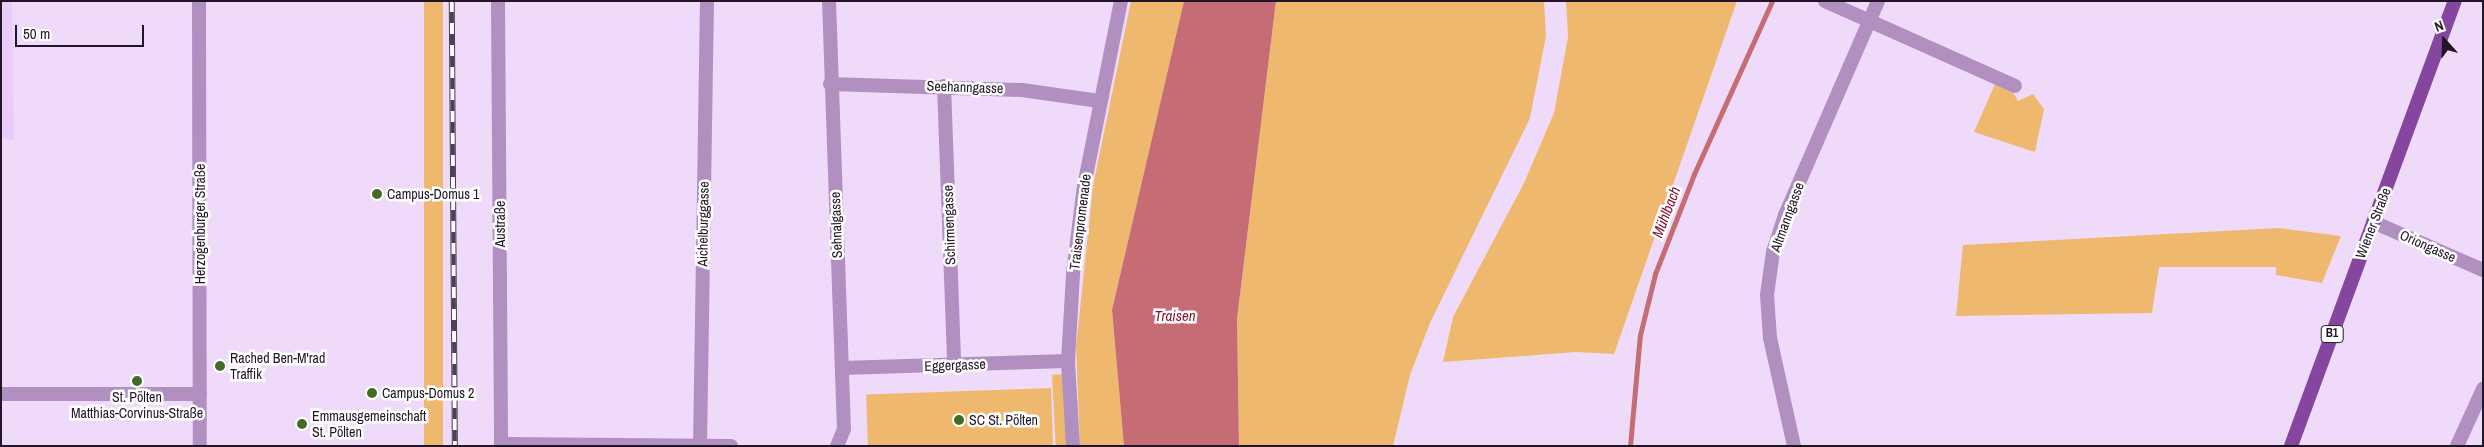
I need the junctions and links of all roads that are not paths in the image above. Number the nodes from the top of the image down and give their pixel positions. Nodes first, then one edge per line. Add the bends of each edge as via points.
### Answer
1 (200, 1) edge
2 (498, 1) edge
3 (707, 1) edge
4 (828, 1) edge
5 (1121, 1) edge
6 (1825, 1) edge
7 (1878, 1) edge
8 (2456, 1) edge
9 (1869, 22) junction
10 (830, 84) junction
11 (944, 86) junction
12 (2015, 86) dead end
13 (1099, 101) junction
14 (2373, 222) junction
15 (2483, 270) edge
16 (1068, 361) junction
17 (954, 365) junction
18 (842, 368) junction
19 (2483, 389) edge
20 (1, 394) edge
21 (200, 394) junction
22 (501, 445) edge
23 (700, 445) edge
24 (200, 446) edge
25 (731, 446) edge
26 (837, 446) edge
27 (1073, 446) edge
28 (1794, 446) edge
29 (2291, 446) edge
30 (2458, 446) edge

1 - 21 street, Herzogenburger Straße
2 - 22 street, Austraße
3 - 23 street, Aichelburggasse
4 - 10 street, Sehnalgasse
5 - 13 street, Traisenpromenade
6 - 9 street
7 - 9 street, Altmanngasse
8 - 14 main road, Wiener Straße / B1
9 - 12 street
9 - 28 street, Altmanngasse via 1785,215 1773,252 1767,295 1770,338
10 - 11 street, Seehanngasse
10 - 18 street, Sehnalgasse
11 - 13 street, Seehanngasse via 1022,90
11 - 17 street, Schirmengasse
13 - 16 street, Traisenpromenade via 1073,274
14 - 15 street, Oriongasse
14 - 29 main road, Wiener Straße / B1
16 - 17 street, Eggergasse
16 - 27 street, Traisenpromenade
17 - 18 street, Eggergasse
18 - 26 street, Sehnalgasse via 844,429
19 - 30 street
20 - 21 street
21 - 24 street, Herzogenburger Straße
22 - 23 street
23 - 25 street

